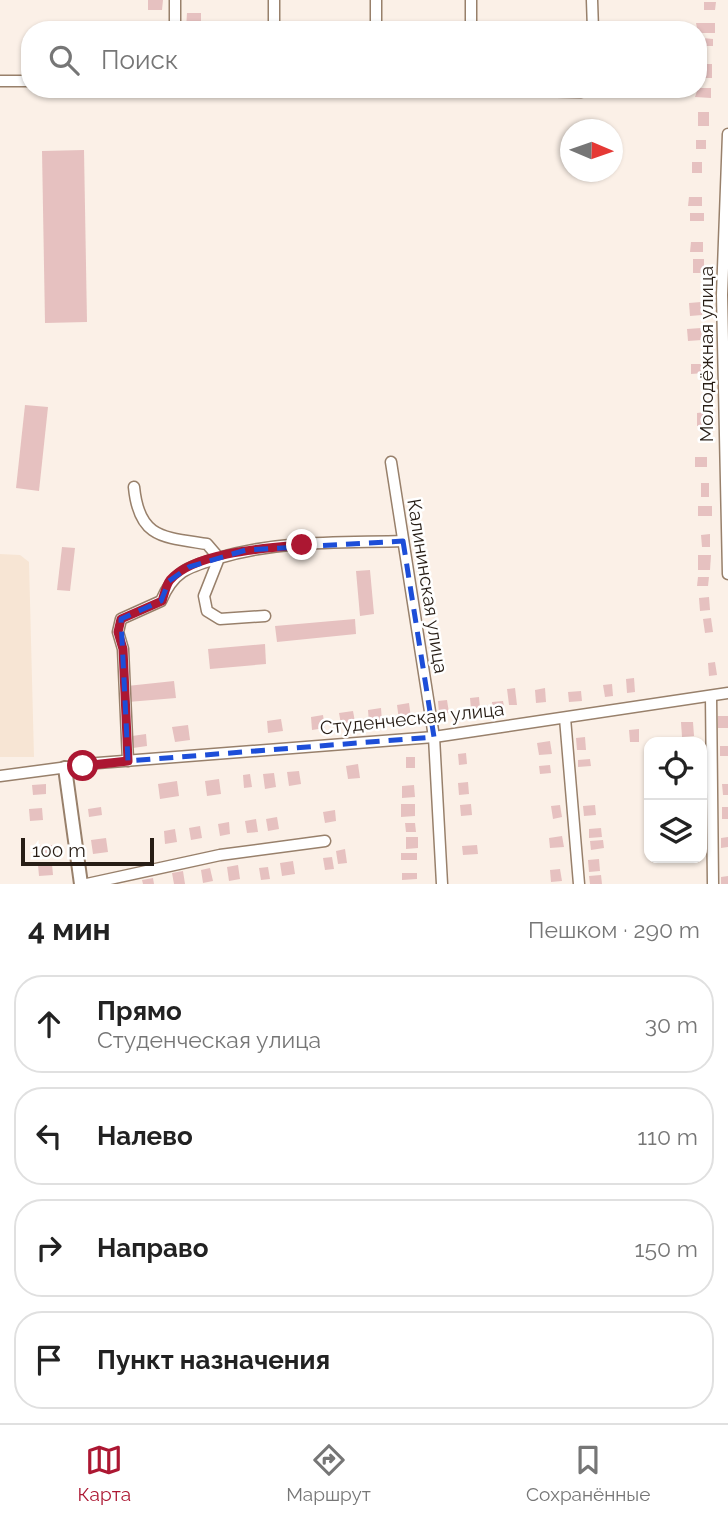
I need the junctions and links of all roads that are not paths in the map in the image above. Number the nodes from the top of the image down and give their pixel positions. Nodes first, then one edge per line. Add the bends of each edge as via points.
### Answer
1 (175, 0) edge
2 (274, 0) edge
3 (376, 0) edge
4 (471, 0) edge
5 (592, 0) edge
6 (175, 21) edge
7 (274, 21) edge
8 (376, 21) edge
9 (471, 21) edge
10 (593, 21) edge
11 (0, 81) edge
12 (21, 81) edge
13 (728, 134) edge
14 (391, 462) dead end
15 (134, 487) dead end
16 (403, 541) junction
17 (219, 558) junction
18 (728, 574) edge
19 (265, 616) dead end
20 (728, 693) edge
21 (711, 696) junction
22 (565, 718) junction
23 (434, 737) junction
24 (128, 761) junction
25 (65, 768) junction
26 (0, 776) edge
27 (325, 841) dead end
28 (81, 884) edge
29 (87, 884) edge
30 (442, 884) edge
31 (579, 884) edge
32 (713, 884) edge

1 - 6 street
2 - 7 street
3 - 8 street
4 - 9 street
5 - 10 street
11 - 12 street
13 - 18 street, Молодёжная улица via 722,295
14 - 16 street, Калининская улица
15 - 17 street via 136,511 144,526 165,537 207,544
16 - 17 street via 246,550
16 - 23 street, Калининская улица
17 - 19 street via 204,596 207,611 220,619
17 - 24 street via 189,566 169,581 162,601 121,619 118,632 123,649
20 - 21 street, Студенческая улица
21 - 22 street, Студенческая улица
21 - 32 street
22 - 23 street, Студенческая улица
22 - 31 street
23 - 24 street, Студенческая улица
23 - 30 street, Калининская улица
24 - 25 street, Студенческая улица
25 - 26 street
25 - 28 street
27 - 29 street via 220,855

